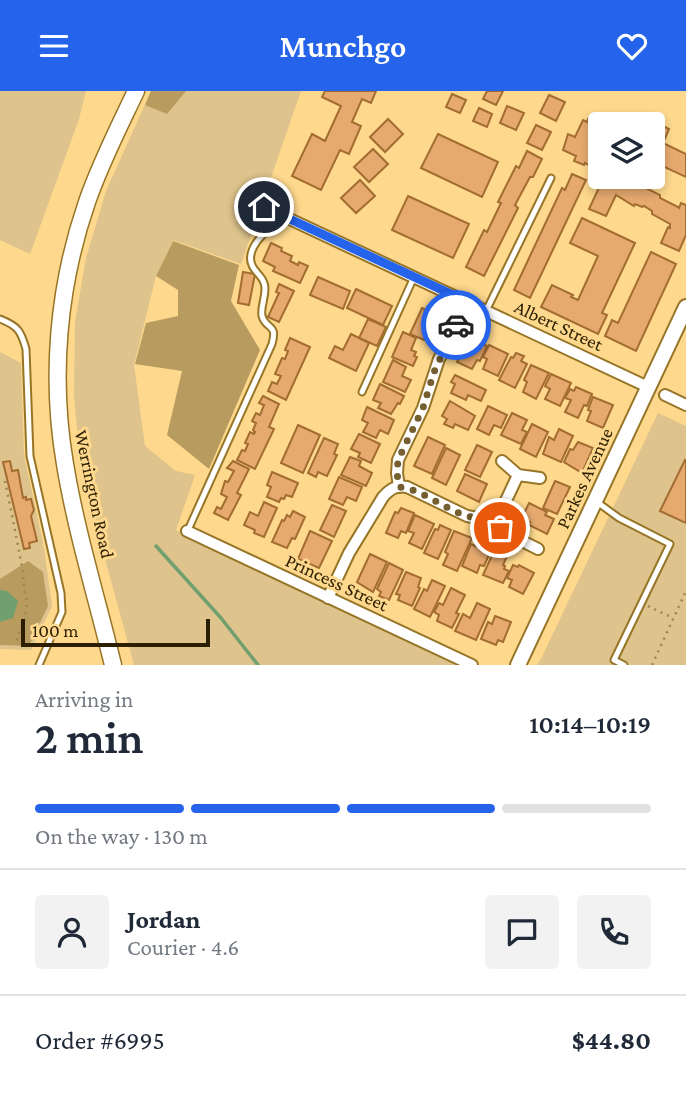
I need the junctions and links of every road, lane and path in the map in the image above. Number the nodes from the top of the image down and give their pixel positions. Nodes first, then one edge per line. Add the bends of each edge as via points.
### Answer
1 (136, 91) edge
2 (551, 178) dead end
3 (264, 207) dead end
4 (282, 216) junction
5 (414, 277) junction
6 (468, 302) junction
7 (686, 307) edge
8 (486, 310) junction
9 (0, 319) edge
10 (648, 387) junction
11 (362, 392) dead end
12 (665, 395) dead end
13 (686, 405) edge
14 (502, 461) dead end
15 (518, 475) junction
16 (540, 478) dead end
17 (5, 481) dead end
18 (399, 487) junction
19 (594, 500) junction
20 (491, 516) junction
21 (187, 531) joint
22 (538, 549) dead end
23 (686, 591) edge
24 (328, 598) junction
25 (642, 603) junction
26 (673, 618) junction
27 (16, 642) dead end
28 (39, 665) edge
29 (113, 665) edge
30 (472, 665) edge
31 (518, 665) edge
32 (624, 665) edge
33 (652, 665) edge

1 - 29 main road, Werrington Road via 79,225 63,295 58,346 65,466
2 - 8 lane
3 - 4 street, Albert Street
4 - 5 street, Albert Street
4 - 21 lane via 250,256 264,282 262,313 274,329 272,344
5 - 6 street, Albert Street
5 - 11 lane
6 - 8 street, Albert Street
6 - 18 street via 398,460
7 - 10 street, Parkes Avenue
8 - 10 street, Albert Street
9 - 28 lane via 22,334 26,349 30,456 61,593 62,612
10 - 19 street, Parkes Avenue
12 - 13 street
14 - 15 street
15 - 16 street
15 - 20 street via 503,506
17 - 27 path via 27,602
18 - 20 street via 470,517
18 - 24 street via 383,497
19 - 25 lane via 670,544
19 - 31 street, Parkes Avenue
20 - 22 street via 504,532
21 - 24 street, Princess Street
23 - 26 path
24 - 30 street, Princess Street
25 - 26 path
25 - 32 lane via 614,660
26 - 33 path

